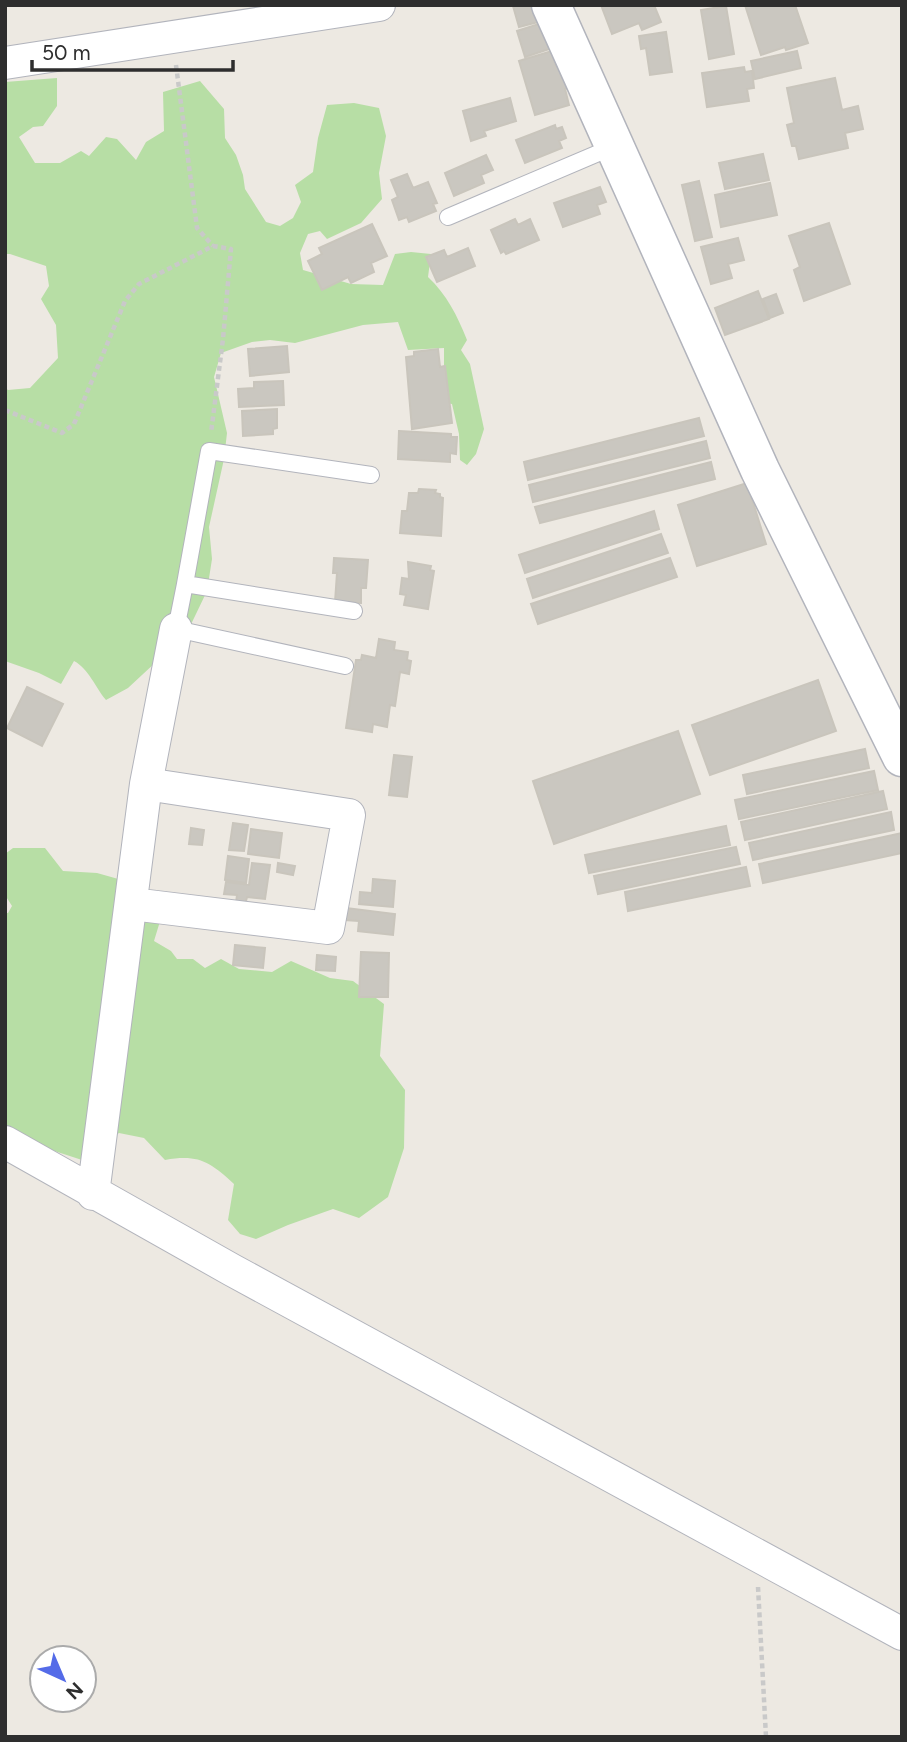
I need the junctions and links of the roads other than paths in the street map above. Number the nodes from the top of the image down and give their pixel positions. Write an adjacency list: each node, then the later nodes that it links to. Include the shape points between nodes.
1 (379, 5): 3 (street)
2 (551, 5): 4 (street)
3 (5, 63)
4 (615, 146): 5 (lane); 11 (street, via 760,470)
5 (448, 218)
6 (371, 475): 7 (lane, via 209,451)
7 (185, 584): 8 (lane); 9 (lane)
8 (354, 611)
9 (176, 629): 10 (lane); 12 (street)
10 (345, 666)
11 (902, 757)
12 (146, 784): 13 (street); 13 (street, via 349,815 328,928)
13 (132, 904): 15 (street)
14 (5, 1142): 15 (street)
15 (93, 1194): 16 (street)
16 (902, 1634)

